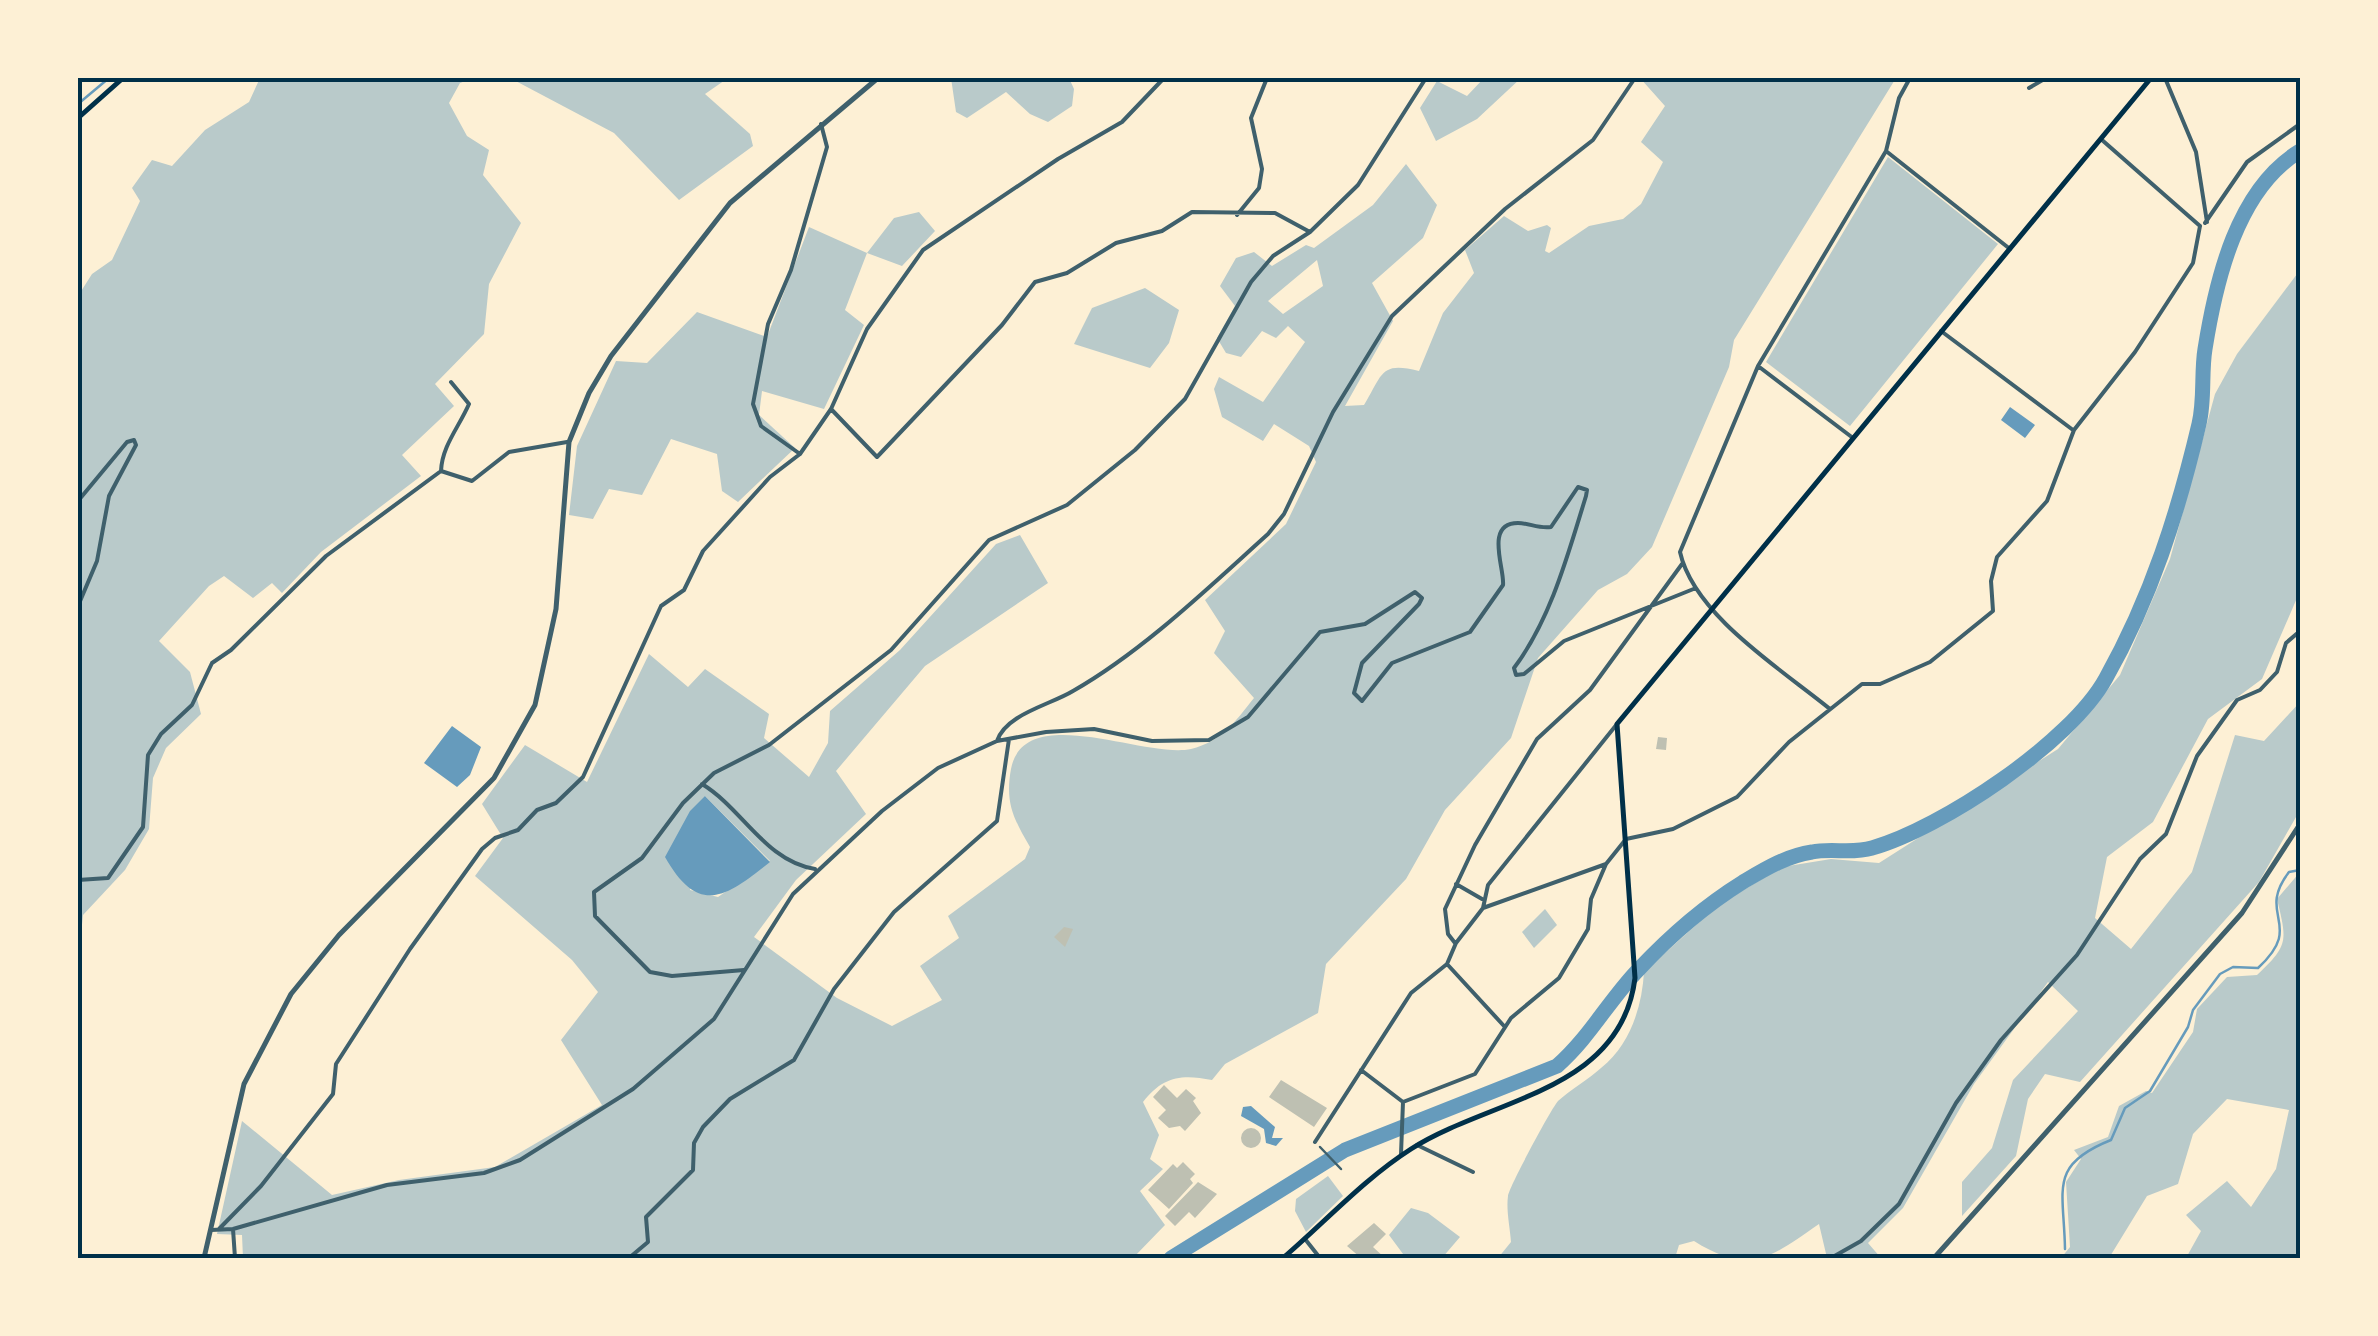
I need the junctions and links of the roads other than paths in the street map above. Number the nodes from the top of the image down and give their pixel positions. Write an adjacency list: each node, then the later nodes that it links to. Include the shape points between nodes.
1 (120, 78): 12 (main road)
2 (878, 78): 13 (street)
3 (1164, 78): 25 (street, via 1122,122 923,250 868,329)
4 (1267, 78): 17 (street, via 1251,118 1262,170 1259,188)
5 (1426, 78): 20 (street, via 1374,164)
6 (1635, 78): 41 (street, via 1593,140 1505,209 1392,316 1268,534 1108,666 1008,724)
7 (1910, 78): 16 (street)
8 (2046, 78): 11 (street)
9 (2151, 78): 15 (main road)
10 (2165, 78): 18 (street, via 2196,152)
11 (2029, 88)
12 (78, 118)
13 (822, 124): 28 (street, via 704,232 611,356); 29 (street, via 827,147 768,324 753,404 761,426)
14 (2300, 124): 18 (street, via 2247,162)
15 (2100, 138): 19 (street); 21 (main road)
16 (1886, 150): 21 (street); 23 (street)
17 (1237, 214): 20 (street, via 1275,213); 25 (street, via 1192,212 1067,273 1034,282 877,458)
18 (2206, 222): 19 (street)
19 (2200, 226): 26 (street, via 2193,263)
20 (1310, 232): 42 (street, via 1273,256 1251,282 1184,399 1135,450 1068,505 989,540 891,650 769,744)
21 (2010, 250): 22 (main road)
22 (1941, 332): 26 (street); 27 (main road)
23 (1758, 366): 27 (street); 32 (street, via 1680,552)
24 (451, 382): 30 (street, via 469,404 442,452)
25 (831, 409): 29 (street)
26 (2074, 430): 38 (street, via 2046,501 1992,568 1993,611 1930,662 1880,684 1862,684)
27 (1853, 438): 36 (main road)
28 (569, 442): 30 (street, via 509,452 472,481); 62 (street, via 556,608 534,705 494,778 339,935 291,994 244,1084)
29 (800, 454): 62 (street, via 702,551 684,590 661,606 583,777 556,803 482,849 336,1064 333,1094 261,1186)
30 (441, 470): 47 (street, via 326,556 212,663 192,705 148,755 143,827 133,846 108,878)
31 (78, 501): 34 (street, via 134,440)
32 (1682, 564): 33 (street); 35 (street)
33 (1696, 588): 35 (street); 36 (street)
34 (78, 606)
35 (1652, 608): 40 (street, via 1564,641 1524,674 1514,672 1562,573 1586,496 1578,487 1550,528 1517,523 1502,532 1497,542 1503,585 1470,632 1392,662 1362,701 1354,692 1356,674 1419,604 1415,592 1365,624 1320,632 1248,717 1209,740 1152,741 1094,729); 48 (street, via 1590,690 1537,738)
36 (1712, 610): 38 (street); 39 (main road)
37 (2300, 631): 70 (street, via 2286,644 2277,672 2238,700 2197,756 2166,834 2140,859 2077,955 2001,1040 1898,1204 1872,1233)
38 (1830, 709): 44 (street, via 1737,797 1673,829)
39 (1617, 724): 44 (main road); 49 (street)
40 (1009, 739): 41 (street); 67 (street, via 997,821 894,912 834,989 794,1060 730,1099 703,1128 694,1143 693,1170 652,1208 648,1242)
41 (996, 741): 46 (street, via 924,778)
42 (702, 784): 46 (street, via 794,866); 53 (street, via 642,858 594,892 592,908 650,972)
43 (2300, 824): 71 (street, via 2242,914)
44 (1626, 839): 45 (street); 58 (main road, via 1635,978 1627,1014 1606,1048 1586,1067)
45 (1606, 864): 50 (street); 54 (street, via 1574,954 1548,992)
46 (816, 870): 53 (street, via 774,917)
47 (78, 880)
48 (1456, 884): 49 (street); 51 (street, via 1444,917)
49 (1482, 899): 50 (street)
50 (1483, 908): 51 (street)
51 (1456, 943): 52 (street)
52 (1448, 964): 54 (street); 55 (street, via 1411,994)
53 (746, 970): 63 (street, via 714,1019 633,1089 520,1160 484,1174 388,1185)
54 (1504, 1026): 56 (street, via 1475,1074)
55 (1361, 1070): 56 (street); 57 (street)
56 (1403, 1102): 59 (street)
57 (1317, 1144): 60 (street)
58 (1417, 1146): 59 (main road); 61 (street)
59 (1401, 1156): 64 (main road)
60 (1341, 1169)
61 (1473, 1172)
62 (214, 1230): 63 (street); 65 (street)
63 (232, 1230): 66 (street)
64 (1305, 1240): 68 (main road); 69 (street)
65 (204, 1258)
66 (234, 1258)
67 (628, 1258)
68 (1284, 1258)
69 (1320, 1258)
70 (1832, 1258)
71 (1934, 1258)

